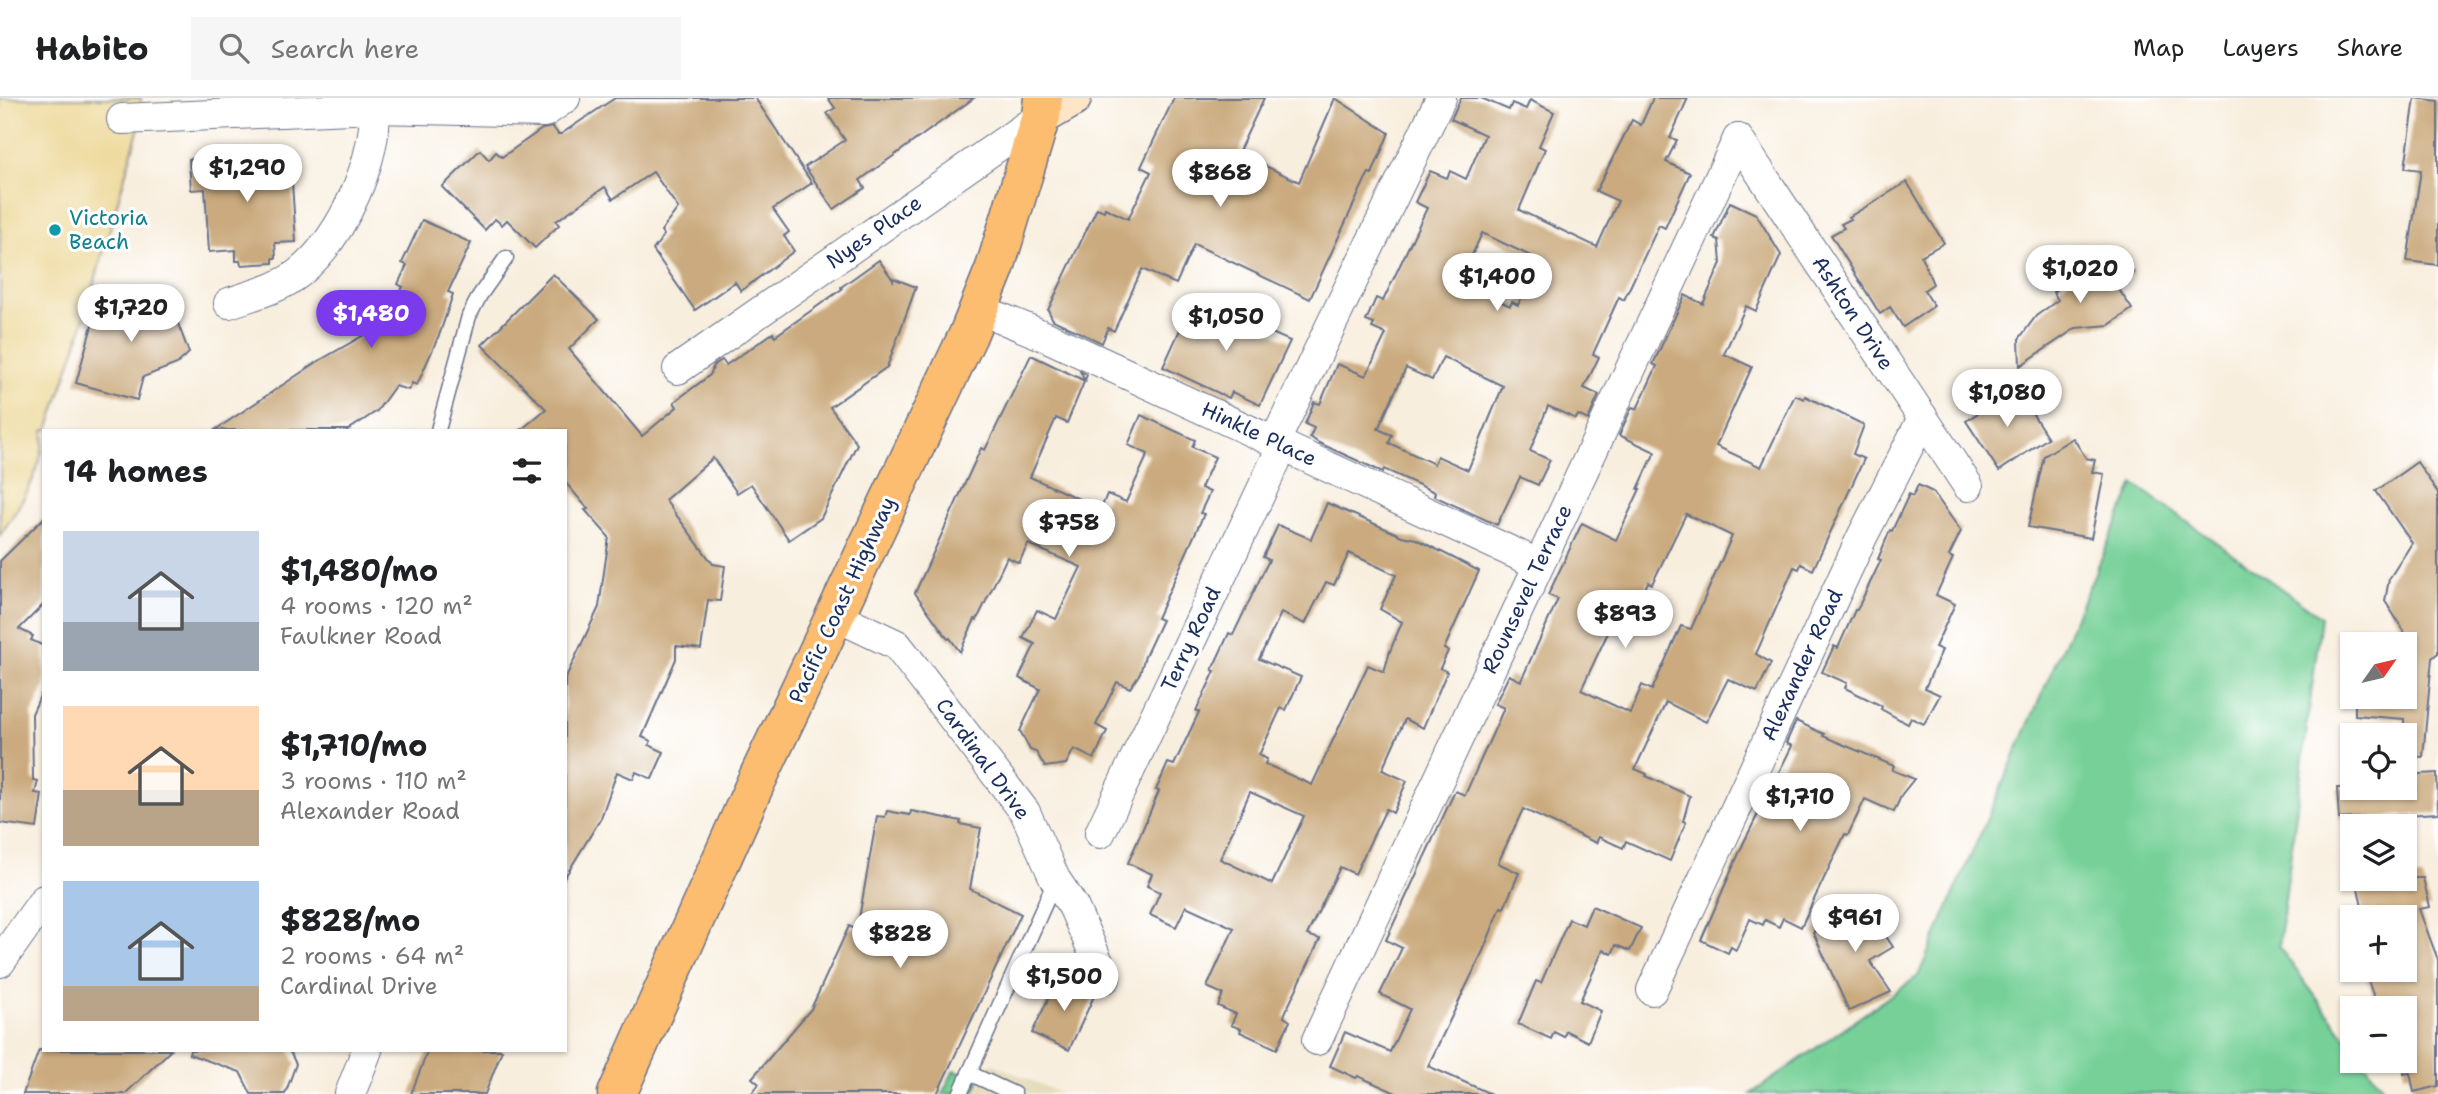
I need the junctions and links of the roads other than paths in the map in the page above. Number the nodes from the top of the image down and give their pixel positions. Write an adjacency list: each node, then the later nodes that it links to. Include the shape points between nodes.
1 (565, 98): 3 (street, via 545,112)
2 (1441, 98): 13 (street, Terry Road)
3 (375, 103): 5 (street); 8 (street, via 366,159 352,202 336,231 297,274)
4 (1052, 104): 9 (highway, Pacific Coast Highway); 10 (street, Nyes Place)
5 (122, 119)
6 (1738, 139): 11 (street, Ashton Drive); 15 (street, Rounsevel Terrace)
7 (506, 258): 12 (lane, via 469,316)
8 (229, 303)
9 (979, 309): 13 (street, Hinkle Place); 16 (highway, Pacific Coast Highway)
10 (678, 369)
11 (1923, 418): 14 (street, Ashton Drive); 22 (street, Alexander Road, via 1856,549)
12 (438, 429)
13 (1279, 443): 15 (street, Hinkle Place); 17 (street, Terry Road)
14 (1968, 486)
15 (1538, 564): 23 (street, Rounsevel Terrace)
16 (836, 616): 18 (street, Cardinal Drive, via 897,645 1025,811); 27 (highway, Pacific Coast Highway, via 755,782)
17 (1100, 833)
18 (1055, 879): 21 (street, Cardinal Drive, via 1073,906); 25 (lane)
19 (42, 903): 20 (street)
20 (0, 962)
21 (1105, 978)
22 (1652, 989)
23 (1317, 1040)
24 (366, 1052): 26 (street)
25 (969, 1073): 28 (lane); 29 (lane)
26 (350, 1094)
27 (617, 1094)
28 (960, 1094)
29 (1014, 1094)

